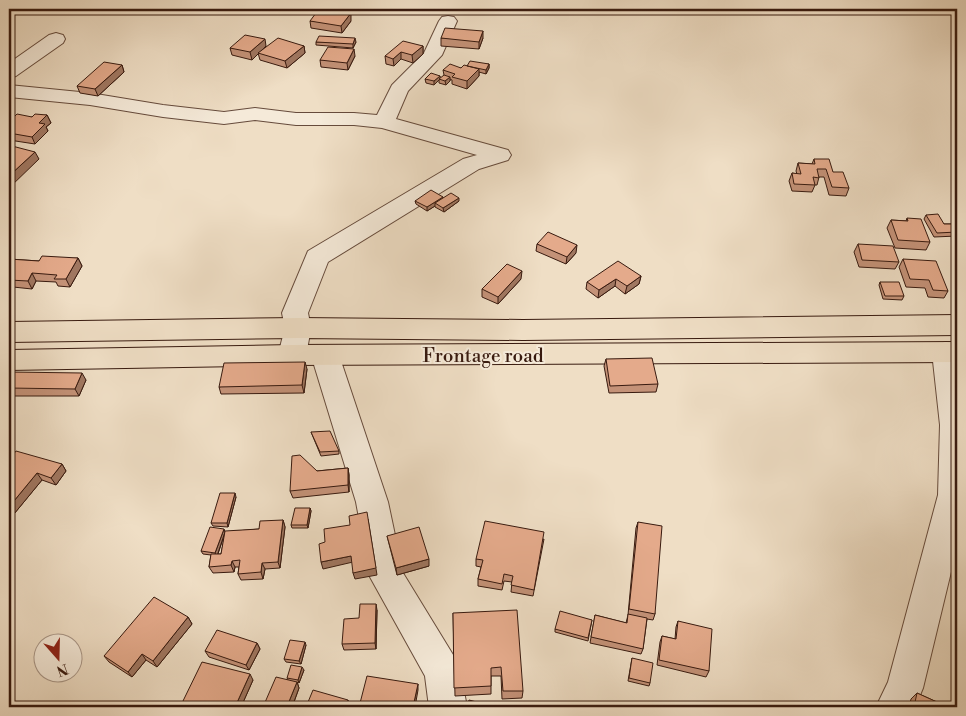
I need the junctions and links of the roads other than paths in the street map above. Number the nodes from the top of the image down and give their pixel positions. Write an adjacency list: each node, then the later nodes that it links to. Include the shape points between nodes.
1 (448, 21): 5 (street, via 432,55 399,89)
2 (56, 39): 3 (street)
3 (9, 72)
4 (9, 90): 5 (street, via 224,118 255,114)
5 (384, 122): 6 (street, via 500,155 471,164 317,256 296,313)
6 (298, 328): 7 (main road); 8 (main road, via 523,330); 9 (street)
7 (9, 332)
8 (953, 343): 10 (main road, Frontage road); 12 (street)
9 (292, 355): 10 (main road, Frontage road); 11 (main road, Frontage road)
10 (325, 355): 13 (street, via 372,502 387,577 442,671)
11 (9, 360)
12 (956, 496): 14 (street, via 905,688)
13 (448, 707)
14 (895, 707)

